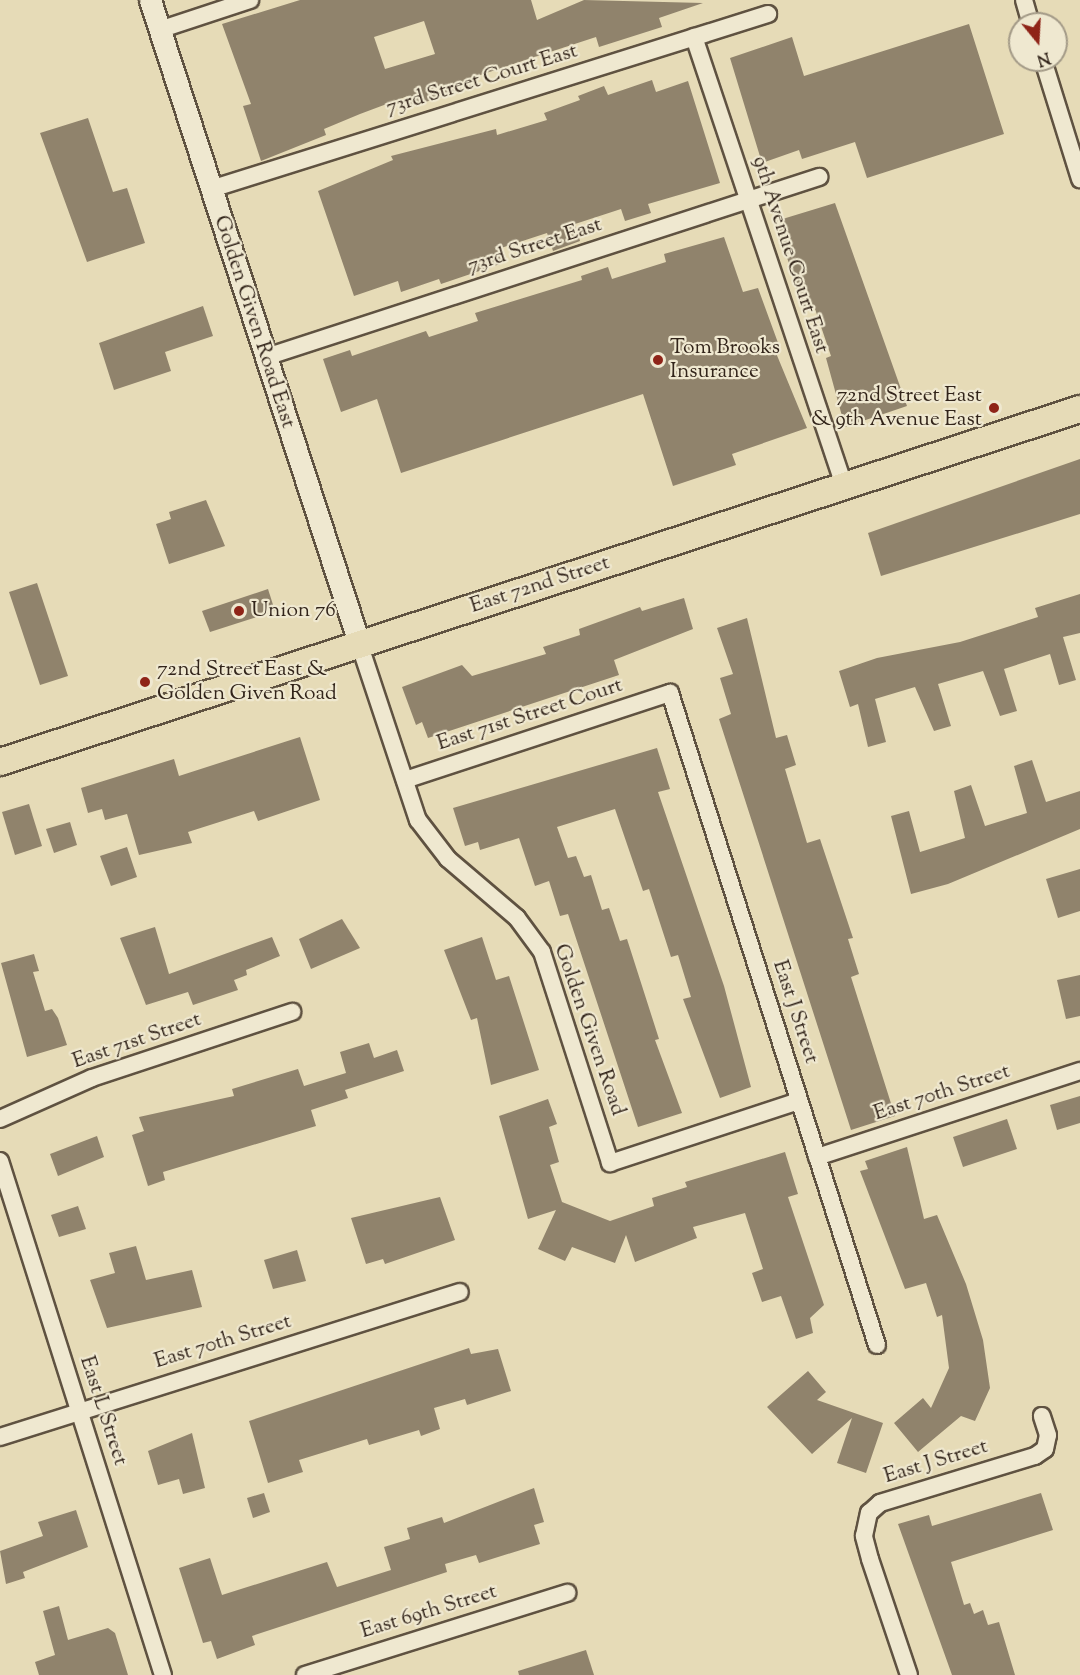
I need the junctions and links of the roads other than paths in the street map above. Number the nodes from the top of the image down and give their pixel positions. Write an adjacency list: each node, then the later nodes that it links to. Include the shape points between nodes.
1 (150, 0): 4 (street, Golden Given Road East)
2 (250, 0): 4 (street)
3 (768, 14): 5 (street, 73rd Street Court East)
4 (159, 30): 9 (street, Golden Given Road East)
5 (694, 37): 9 (street, 73rd Street Court East); 10 (street, 9th Avenue Court East)
6 (1047, 72): 8 (street)
7 (819, 177): 10 (street, 73rd Street East)
8 (1080, 179)
9 (211, 189): 11 (street, Golden Given Road East)
10 (748, 201): 11 (street, 73rd Street East); 13 (street, 9th Avenue Court East)
11 (266, 357): 14 (street, Golden Given Road East)
12 (1080, 409): 13 (main road, East 72nd Street)
13 (844, 486): 14 (main road, East 72nd Street)
14 (359, 643): 16 (main road, East 72nd Street); 17 (street, Golden Given Road)
15 (670, 693): 17 (street, East 71st Street Court); 20 (street, East J Street)
16 (0, 762)
17 (405, 780): 20 (street, Golden Given Road, via 432,841 518,918 542,952 610,1163)
18 (292, 1012): 21 (street, East 71st Street, via 92,1078)
19 (1080, 1071): 22 (street, East 70th Street)
20 (799, 1101): 22 (street, East J Street)
21 (0, 1119)
22 (817, 1157): 25 (street, East J Street)
23 (0, 1161): 26 (street, East L Street)
24 (460, 1292): 26 (street, East 70th Street)
25 (877, 1345)
26 (79, 1411): 28 (street, East 70th Street); 30 (street, East L Street)
27 (1042, 1416): 32 (street, East J Street, via 1048,1435 1045,1449 1035,1456 880,1503 869,1513 864,1536)
28 (0, 1437)
29 (567, 1593): 31 (street, East 69th Street)
30 (163, 1675)
31 (305, 1675)
32 (909, 1675)

